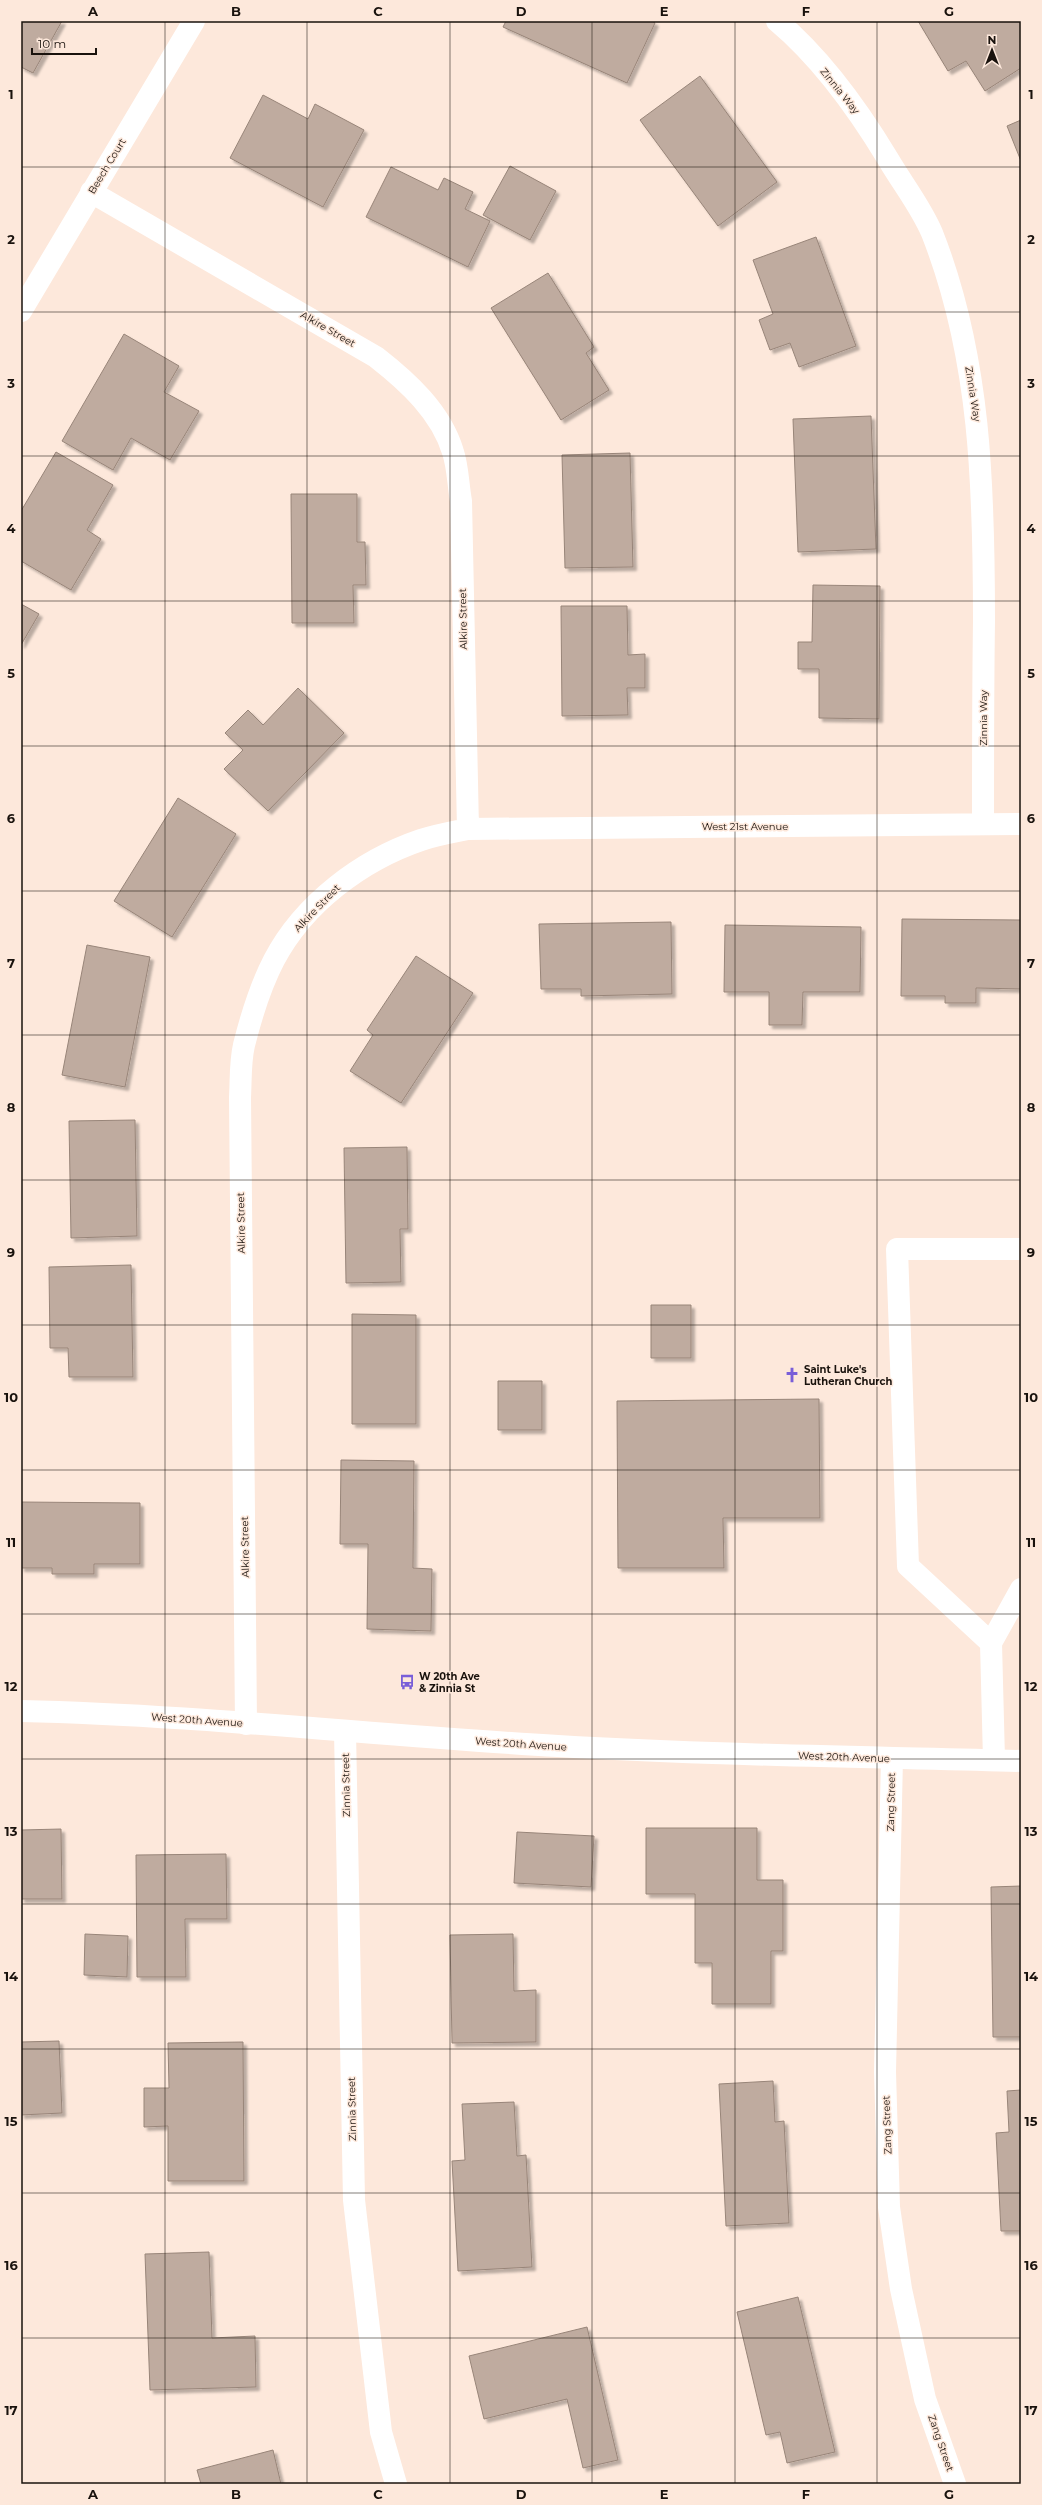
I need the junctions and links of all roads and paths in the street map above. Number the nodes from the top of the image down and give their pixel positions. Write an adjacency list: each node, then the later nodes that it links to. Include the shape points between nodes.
1 (194, 21): 3 (street, Beech Court)
2 (777, 21): 5 (street, Zinnia Way, via 798,39 868,126 931,231 956,305 979,432 984,519)
3 (91, 192): 4 (street, Beech Court); 7 (street, Alkire Street, via 376,357 407,381 434,414 453,451 461,501)
4 (21, 311)
5 (983, 824): 6 (street, West 21st Avenue); 7 (street, West 21st Avenue)
6 (1021, 824)
7 (468, 829): 12 (street, Alkire Street, via 421,840 379,858 335,886 298,924 274,960 244,1047 240,1097)
8 (1021, 1249): 10 (street, via 897,1249 908,1566)
9 (1021, 1589): 10 (street)
10 (991, 1642): 15 (street)
11 (21, 1711): 12 (street, West 20th Avenue)
12 (246, 1724): 13 (street, West 20th Avenue)
13 (345, 1731): 14 (street, West 20th Avenue, via 566,1747); 17 (street, Zinnia Street, via 354,2200 381,2432)
14 (892, 1758): 15 (street, West 20th Avenue); 18 (street, Zang Street, via 885,2072 889,2207 901,2289 926,2399)
15 (994, 1760): 16 (street, West 20th Avenue)
16 (1021, 1761)
17 (396, 2484)
18 (956, 2484)

